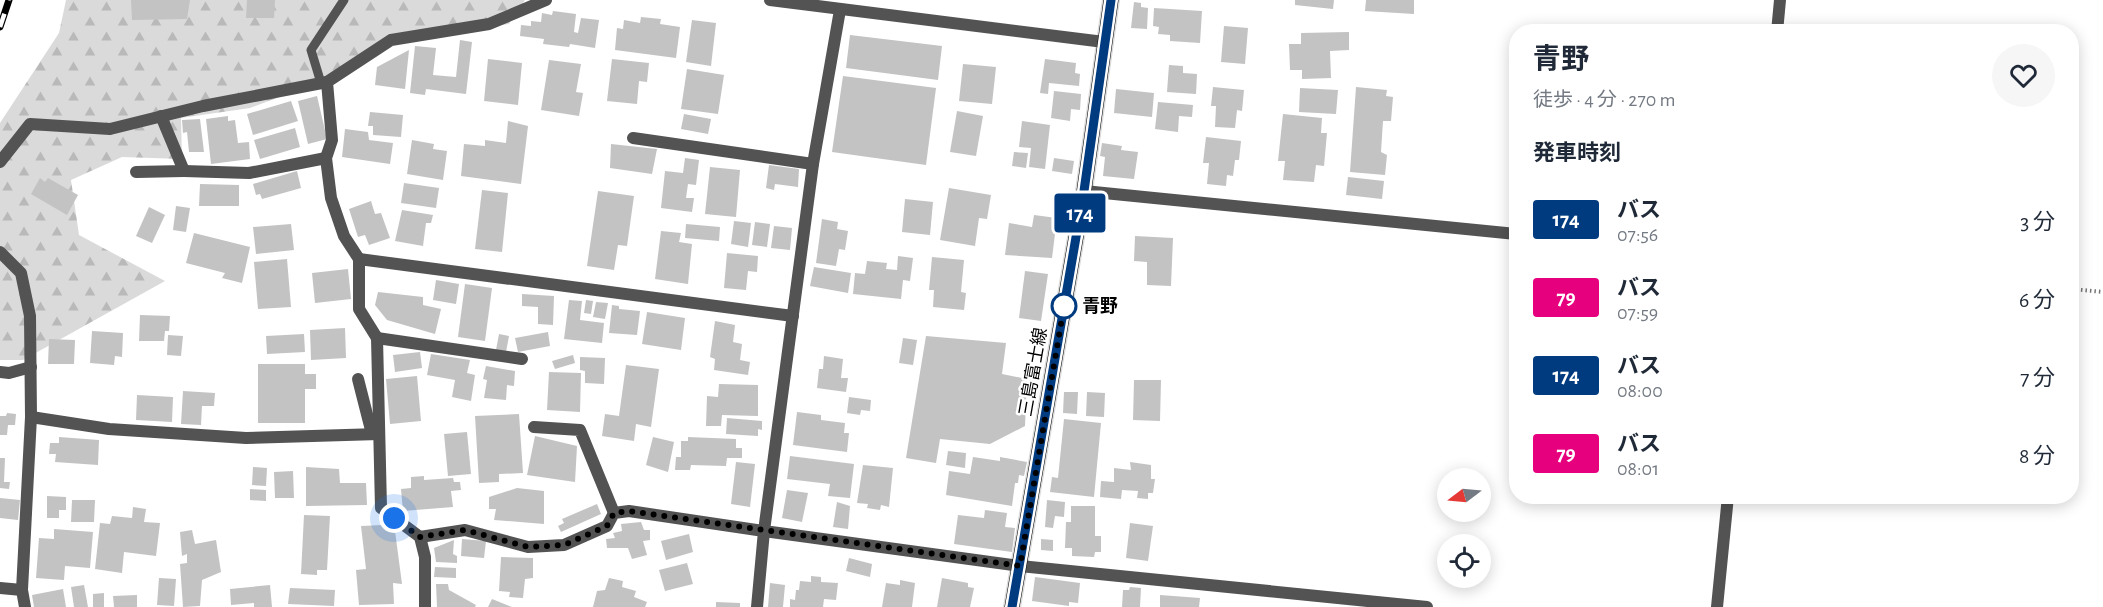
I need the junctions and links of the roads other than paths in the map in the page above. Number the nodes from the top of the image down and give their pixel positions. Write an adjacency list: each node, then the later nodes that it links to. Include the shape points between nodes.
1 (344, 0): 9 (lane, via 311,50)
2 (546, 0): 9 (street, via 489,24 391,40)
3 (770, 0): 6 (street)
4 (1111, 0): 8 (main road, 三島富士線)
5 (1780, 0): 7 (street)
6 (840, 10): 8 (street); 14 (street)
7 (1778, 24)
8 (1104, 42): 17 (main road, 三島富士線)
9 (324, 82): 10 (street); 12 (street, via 332,140)
10 (161, 116): 13 (street, via 110,129 30,124); 15 (street)
11 (633, 138): 14 (street)
12 (326, 158): 15 (street, via 249,173); 20 (street, via 331,198 344,236)
13 (0, 162)
14 (813, 164): 21 (street)
15 (184, 171): 16 (street)
16 (136, 172)
17 (1084, 191): 18 (street); 34 (main road, 三島富士線)
18 (1509, 233)
19 (0, 252): 24 (street, via 21,273 30,316)
20 (359, 259): 21 (street); 22 (street, via 359,309)
21 (793, 316): 32 (street)
22 (377, 338): 23 (street); 29 (street)
23 (522, 359)
24 (31, 367): 25 (street); 27 (street)
25 (0, 372)
26 (358, 379): 29 (street)
27 (30, 417): 29 (street, via 109,429 246,438); 36 (street)
28 (534, 427): 31 (street, via 580,430)
29 (375, 434): 33 (street, via 381,508)
30 (1727, 504): 42 (street)
31 (614, 513): 32 (street, via 629,511); 33 (street, via 607,526 564,545 528,547 465,530)
32 (764, 531): 34 (street); 39 (street)
33 (420, 537): 38 (street, via 425,557)
34 (1020, 566): 40 (main road, 三島富士線); 41 (street)
35 (0, 588): 36 (street)
36 (22, 590): 37 (street)
37 (25, 607)
38 (425, 607)
39 (758, 607)
40 (1012, 607)
41 (1427, 607)
42 (1717, 607)

